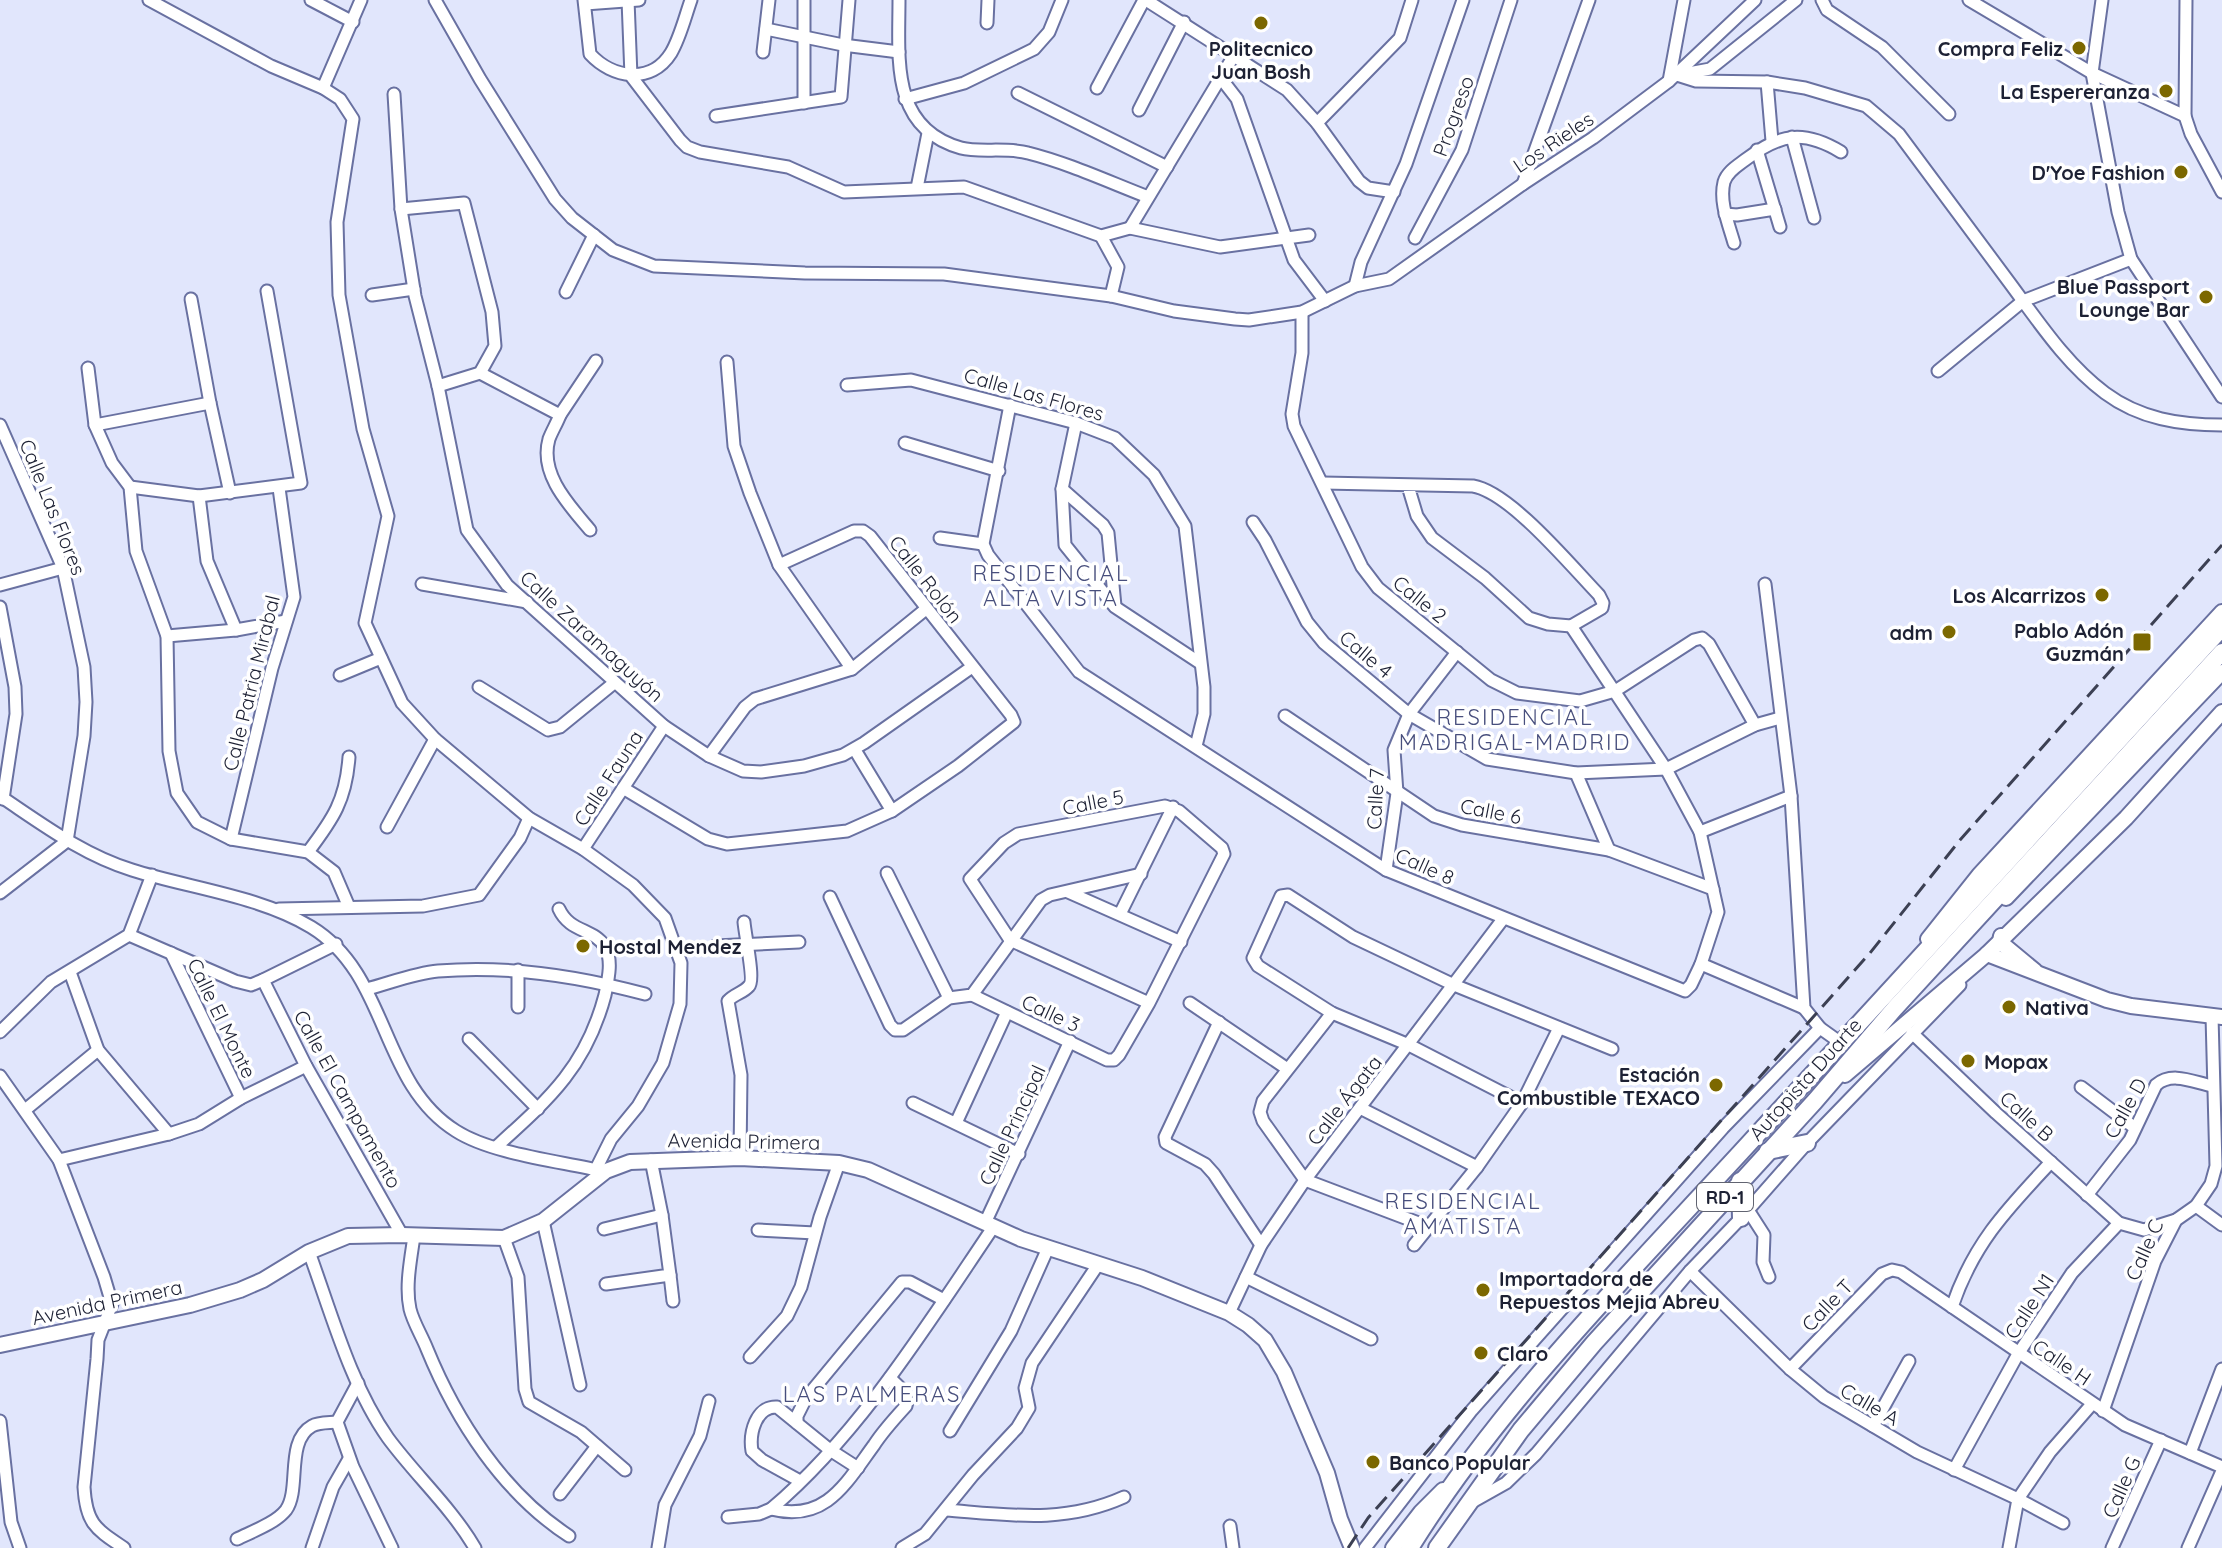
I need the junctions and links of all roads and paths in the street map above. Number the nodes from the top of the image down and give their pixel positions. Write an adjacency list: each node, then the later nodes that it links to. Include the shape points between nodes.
1 (149, 0): 40 (street)
2 (311, 0): 26 (street)
3 (361, 0): 26 (street)
4 (435, 0): 68 (street, Los Rieles, via 555,199)
5 (691, 0): 36 (street, via 663,63)
6 (769, 0): 29 (street)
7 (804, 0): 30 (street)
8 (849, 0): 31 (street)
9 (899, 0): 33 (street)
10 (988, 0): 28 (street)
11 (1062, 0): 44 (street, via 1049,32 1034,49 964,83)
12 (1145, 0): 27 (street); 41 (street)
13 (1412, 0): 50 (street, via 1400,38)
14 (1463, 0): 59 (street)
15 (1511, 0): 72 (street, Progreso, via 1462,150)
16 (1589, 0): 57 (street)
17 (1684, 0): 38 (street)
18 (1755, 0): 38 (street, Los Rieles)
19 (1796, 0): 38 (street, via 1710,69)
20 (1822, 0): 47 (street, via 1827,10 1882,47)
21 (1969, 0): 35 (street)
22 (2102, 0): 35 (street)
23 (2186, 0): 49 (street)
24 (632, 1): 25 (street); 36 (street)
25 (584, 2): 36 (street, via 590,54 606,69)
26 (353, 22): 40 (street)
27 (1184, 22): 34 (street); 46 (street)
28 (987, 23)
29 (766, 29): 30 (street); 32 (street)
30 (803, 37): 31 (street); 45 (street)
31 (843, 45): 33 (street); 45 (street, via 841,97)
32 (763, 52)
33 (899, 52): 44 (street)
34 (1233, 57): 37 (street); 50 (street, via 1287,90)
35 (2092, 73): 49 (street); 74 (street)
36 (631, 76): 58 (street, via 687,147 788,167 844,192)
37 (1220, 77): 56 (street); 71 (street, via 1237,99)
38 (1673, 78): 39 (street); 57 (street, Los Rieles)
39 (1767, 82): 53 (street); 83 (street, via 1866,106 1899,134)
40 (323, 88): 131 (street, via 340,99 353,119 337,222 339,295 363,429 388,516 365,623)
41 (1097, 88)
42 (1018, 93): 56 (street)
43 (394, 94): 62 (street, Calle Zaramaguyón)
44 (905, 99): 51 (street)
45 (804, 103): 48 (street)
46 (1139, 110)
47 (1949, 114)
48 (716, 116)
49 (2185, 116): 60 (street)
50 (1317, 123): 59 (street, via 1359,181)
51 (928, 133): 58 (street); 61 (street, via 963,149 1027,152)
52 (1792, 137): 53 (street); 55 (street, via 1821,140); 65 (street)
53 (1772, 141): 54 (street)
54 (1757, 150): 63 (street); 64 (street, via 1728,174 1723,184)
55 (1841, 152)
56 (1167, 167): 61 (street)
57 (1523, 184): 75 (street, Los Rieles, via 1389,279)
58 (917, 188): 70 (street, via 964,187)
59 (1394, 192): 75 (street)
60 (2222, 192)
61 (1148, 197): 67 (street)
62 (401, 209): 76 (street, Calle Zaramaguyón); 89 (street, via 460,201 466,206 495,346)
63 (1775, 209): 64 (street); 66 (street)
64 (1725, 214): 73 (street)
65 (1814, 218)
66 (1780, 227)
67 (1130, 228): 70 (street); 71 (street, via 1220,247)
68 (594, 235): 78 (street); 80 (street, Los Rieles, via 613,250 654,266 944,274)
69 (1309, 235): 71 (street)
70 (1101, 236): 80 (street, via 1118,267)
71 (1288, 238): 82 (street, via 1294,260)
72 (1415, 238)
73 (1734, 243)
74 (2131, 259): 83 (street); 92 (street)
75 (1355, 286): 82 (street, Los Rieles)
76 (414, 289): 79 (street); 91 (street, Calle Zaramaguyón)
77 (267, 291): 106 (street, via 301,483)
78 (566, 292)
79 (372, 295)
80 (1111, 296): 84 (street, Los Rieles, via 1235,319)
81 (191, 299): 93 (street)
82 (1325, 301): 84 (street, Los Rieles)
83 (2023, 301): 88 (street); 99 (street, via 2062,353 2106,394 2165,421)
84 (1302, 312): 103 (street, Calle 2, via 1302,353 1292,414)
85 (596, 361): 95 (street)
86 (727, 362): 114 (street, via 737,461)
87 (88, 368): 98 (street)
88 (1938, 371)
89 (480, 373): 91 (street); 95 (street)
90 (847, 385): 94 (street, Calle Las Flores, via 911,380)
91 (438, 386): 119 (street, Calle Zaramaguyón, via 467,530 507,585)
92 (2222, 397)
93 (210, 403): 98 (street); 108 (street)
94 (1010, 405): 96 (street, Calle Las Flores); 102 (street)
95 (560, 415): 111 (street, via 549,440 548,461 562,496)
96 (1076, 423): 107 (street); 132 (street, Calle Las Flores, via 1115,438 1154,475 1185,526)
97 (0, 425): 101 (street, Calle Las Flores)
98 (95, 425): 105 (street)
99 (2222, 425)
100 (905, 443): 102 (street)
101 (6, 455): 115 (street, Calle Las Flores)
102 (999, 471): 113 (street)
103 (1323, 483): 104 (street); 129 (street, Calle 2, via 1369,578)
104 (1408, 486): 125 (street, via 1417,516 1432,538 1529,618); 125 (street, via 1473,486 1497,495 1603,603)
105 (130, 487): 109 (street); 128 (street, via 136,551)
106 (279, 488): 108 (street); 124 (street, Calle Patria Mirabal, via 294,597)
107 (1062, 489): 121 (street, via 1065,545); 121 (street, via 1108,533)
108 (230, 493): 109 (street)
109 (199, 496): 127 (street, via 207,561)
110 (1253, 522): 142 (street, Calle 4, via 1307,622 1324,643)
111 (590, 530)
112 (940, 538): 113 (street)
113 (983, 544): 148 (street, Calle 8, via 1079,672)
114 (779, 565): 122 (street, Calle Rolón, via 863,531); 134 (street)
115 (63, 568): 118 (street); 164 (street, Calle Las Flores, via 86,702)
116 (422, 584): 119 (street)
117 (1765, 584): 144 (street)
118 (0, 585)
119 (527, 602): 137 (street, Calle Zaramaguyón)
120 (0, 607): 157 (street, via 15,701)
121 (1115, 607): 132 (street)
122 (926, 609): 133 (street, Calle Rolón); 134 (street)
123 (2222, 612): 213 (main road, via 1979,875)
124 (286, 621): 127 (street); 163 (street, Calle Patria Mirabal)
125 (1571, 626): 139 (street, Calle 8)
126 (2222, 628): 168 (highway, Autopista Duarte / RD-1)
127 (236, 630): 128 (street)
128 (167, 636): 163 (street, via 169,751 177,793 197,822)
129 (1457, 652): 139 (street, Calle 2, via 1517,693 1580,701); 142 (street, Calle 7)
130 (2222, 652): 168 (highway, Autopista Duarte / RD-1)
131 (381, 658): 136 (street); 147 (street, via 402,703)
132 (1200, 663): 148 (street, Calle Las Flores, via 1204,714)
133 (972, 667): 149 (street, Calle Zaramaguyón); 159 (street, Calle Rolón, via 1014,722)
134 (852, 669): 150 (street, via 755,699)
135 (2222, 672): 209 (main road)
136 (340, 675)
137 (614, 683): 138 (street, via 560,727 548,730); 146 (street, Calle Zaramaguyón)
138 (479, 687)
139 (1615, 691): 145 (street, Calle 2, via 1702,638); 152 (street, Calle 8)
140 (2222, 702): 188 (main road)
141 (2222, 712): 183 (main road, via 2126,818)
142 (1409, 714): 153 (street, Calle 4, via 1487,759); 155 (street, Calle 7, via 1394,750)
143 (1285, 716): 155 (street, Calle 6)
144 (1780, 718): 145 (street, Calle 4); 156 (street)
145 (1755, 725): 152 (street, Calle 4)
146 (664, 726): 150 (street, Calle Zaramaguyón); 154 (street, Calle Fauna)
147 (435, 739): 160 (street); 161 (street)
148 (1196, 746): 169 (street, Calle 8)
149 (855, 750): 150 (street, Calle Zaramaguyón, via 761,772 743,771); 159 (street)
150 (709, 756)
151 (349, 757): 167 (street, via 337,812)
152 (1666, 769): 153 (street, Calle 4); 162 (street, Calle 8)
153 (1576, 773): 166 (street)
154 (623, 788): 159 (street, via 708,839 727,844 847,831); 165 (street, Calle Fauna)
155 (1397, 793): 166 (street, Calle 6, via 1434,816 1462,825); 169 (street, Calle 7)
156 (1791, 796): 162 (street); 208 (street)
157 (2, 797): 164 (street)
158 (1173, 807): 171 (street); 185 (street, Calle 5, via 1018,834 1004,843 970,879); 187 (street, via 1225,851)
159 (892, 811)
160 (529, 818): 165 (street); 177 (street, via 479,895 423,906)
161 (387, 827)
162 (1700, 832): 173 (street, Calle 8)
163 (231, 839): 167 (street)
164 (67, 841): 172 (street); 174 (street)
165 (583, 849): 250 (street, via 633,885 665,918 681,963 680,1004 663,1063 611,1139)
166 (1609, 850): 173 (street, Calle 6)
167 (308, 852): 177 (street, via 334,872)
168 (2024, 856): 209 (highway, Autopista Duarte / RD-1); 213 (highway, RD-1)
169 (1386, 870): 181 (street, Calle 8)
170 (887, 873): 204 (street)
171 (1141, 874): 175 (street); 180 (street)
172 (152, 875): 178 (street); 184 (street)
173 (1713, 889): 194 (street, Calle 8, via 1718,912)
174 (1, 891)
175 (1068, 892): 180 (street); 185 (street, via 1041,900)
176 (830, 897): 204 (street, via 895,1030 903,1030)
177 (349, 907): 178 (street)
178 (274, 909): 189 (street)
179 (559, 909): 199 (street, via 568,923 604,945 610,962)
180 (1120, 914): 187 (street)
181 (1503, 919): 194 (street, Calle 8, via 1679,990 1691,985); 200 (street, Calle Ágata)
182 (744, 922): 191 (street)
183 (2016, 926): 188 (main road); 196 (main road, via 2016,947)
184 (129, 935): 192 (street); 197 (street)
185 (1010, 940): 203 (street); 205 (street)
186 (799, 942): 191 (street)
187 (1181, 942): 205 (street)
188 (2000, 942): 193 (main road); 196 (main road)
189 (336, 944): 198 (street); 201 (street)
190 (715, 946): 191 (street)
191 (745, 946): 244 (street, via 753,980 728,1001 741,1075)
192 (170, 953): 198 (street, via 235,981 251,985); 230 (street, Calle El Monte)
193 (1987, 954): 196 (main road); 218 (street); 231 (main road)
194 (1701, 964): 208 (street)
195 (518, 970): 199 (street); 201 (street, via 436,971); 207 (street)
196 (2035, 971): 212 (main road, via 2107,1000)
197 (70, 972): 217 (street, via 51,982); 224 (street)
198 (263, 980): 225 (street, Calle El Campamento)
199 (607, 984): 202 (street); 235 (street, via 598,1022 577,1064)
200 (1454, 985): 211 (street, via 1281,896 1254,962); 215 (street); 222 (street, Calle Ágata)
201 (367, 989): 241 (street, via 419,1097 456,1131)
202 (645, 994)
203 (972, 995): 204 (street); 210 (street, Calle 3)
204 (949, 998)
205 (1149, 1003): 220 (street, Calle 3, via 1114,1060)
206 (1190, 1003): 214 (street)
207 (518, 1007)
208 (1804, 1008): 216 (street)
209 (1895, 1008): 231 (highway, Autopista Duarte / RD-1)
210 (1007, 1012): 220 (street, Calle 3); 237 (street)
211 (1332, 1013): 222 (street); 226 (street)
212 (2217, 1017): 228 (street, Calle C)
213 (1864, 1019): 221 (highway, Autopista Duarte / RD-1)
214 (1219, 1022): 226 (street); 268 (street, via 1166,1143 1205,1164)
215 (1559, 1028): 223 (street); 233 (street)
216 (1820, 1028): 221 (street); 333 (street, via 1723,1128 1481,1399)
217 (0, 1032)
218 (1912, 1033): 240 (street); 247 (street, Calle B)
219 (469, 1039): 235 (street)
220 (1070, 1041): 243 (street, Calle Principal)
221 (1841, 1043): 311 (highway, Autopista Duarte / RD-1, via 1627,1276)
222 (1409, 1045): 233 (street); 234 (street, Calle Ágata)
223 (1612, 1049)
224 (98, 1050): 236 (street); 239 (street)
225 (306, 1066): 230 (street); 266 (street, Calle El Campamento)
226 (1286, 1068): 251 (street, via 1260,1112)
227 (0, 1076): 236 (street)
228 (2212, 1086): 238 (street, Calle D, via 2162,1079); 254 (street, Calle C, via 2216,1166)
229 (2081, 1087): 238 (street)
230 (241, 1098): 239 (street, via 199,1124)
231 (1815, 1101): 242 (highway, Autopista Duarte / RD-1)
232 (913, 1103): 237 (street)
233 (1522, 1103): 249 (street)
234 (1360, 1108): 249 (street); 251 (street, Calle Ágata)
235 (538, 1109): 241 (street)
236 (25, 1110): 245 (street)
237 (956, 1123): 243 (street)
238 (2135, 1128): 253 (street, Calle D)
239 (169, 1134): 245 (street)
240 (1807, 1143): 242 (highway); 255 (street)
241 (496, 1147): 250 (street)
242 (1768, 1151): 252 (highway, Autopista Duarte / RD-1)
243 (1019, 1154): 260 (street, Calle Principal)
244 (740, 1158): 246 (main road, Avenida Primera); 248 (main road, Avenida Primera)
245 (59, 1160): 283 (street, via 104,1277 112,1304)
246 (651, 1160): 250 (main road, Avenida Primera); 256 (street)
247 (2051, 1162): 253 (street, Calle B); 281 (street, via 1980,1243)
248 (839, 1163): 260 (main road, Avenida Primera, via 896,1181); 265 (street)
249 (1477, 1167): 262 (street)
250 (601, 1170): 258 (main road, Avenida Primera)
251 (1305, 1180): 262 (street); 268 (street, Calle Ágata)
252 (1740, 1181): 255 (highway); 316 (highway, Autopista Duarte / RD-1, via 1584,1354)
253 (2087, 1195): 259 (street, Calle B)
254 (2196, 1206): 257 (street, Calle C); 261 (street)
255 (1744, 1214): 274 (street); 277 (street, via 1764,1235 1763,1262)
256 (662, 1215): 263 (street); 275 (street)
257 (2176, 1220): 259 (street, via 2144,1230); 296 (street, Calle C, via 2155,1261)
258 (543, 1221): 267 (main road, Avenida Primera); 293 (street)
259 (2119, 1223): 286 (street, Calle N1, via 2072,1273)
260 (990, 1225): 270 (main road, Avenida Primera); 279 (street, Calle Principal)
261 (2222, 1225)
262 (1429, 1227): 269 (street)
263 (604, 1229)
264 (758, 1230): 265 (street)
265 (815, 1233): 287 (street, via 787,1316)
266 (408, 1235): 267 (main road, Avenida Primera); 271 (main road, Avenida Primera, via 348,1236); 322 (street, via 410,1309 457,1413 540,1517)
267 (504, 1238): 303 (street, via 518,1277 529,1402)
268 (1261, 1245): 276 (street, Calle Ágata)
269 (1414, 1245)
270 (1048, 1248): 272 (main road, Avenida Primera); 301 (street, via 1011,1331)
271 (309, 1252): 283 (main road, Avenida Primera, via 240,1290); 292 (street)
272 (1097, 1266): 282 (main road, Avenida Primera); 318 (street, via 1032,1363 1025,1388 1029,1408 1017,1428)
273 (1892, 1270): 281 (street, Calle H); 289 (street, Calle T, via 1882,1274)
274 (1690, 1271): 289 (street, Calle A); 316 (street, via 1536,1454 1506,1483)
275 (670, 1275): 278 (street); 280 (street)
276 (1246, 1277): 282 (street, Calle Ágata); 284 (street)
277 (1769, 1277)
278 (606, 1284)
279 (944, 1300): 291 (street, Calle Principal); 299 (street, via 902,1282 806,1398)
280 (673, 1301)
281 (1952, 1307): 286 (street, Calle H)
282 (1229, 1313): 332 (main road, Avenida Primera, via 1257,1332 1279,1364 1327,1473)
283 (107, 1321): 285 (main road, Avenida Primera); 325 (street, via 96,1350 85,1505 96,1529)
284 (1371, 1339)
285 (0, 1345)
286 (2018, 1354): 295 (street, Calle H); 310 (street, Calle N1)
287 (750, 1357)
288 (1909, 1361): 300 (street)
289 (1790, 1369): 300 (street, Calle A)
290 (2222, 1369): 305 (street)
291 (890, 1378): 304 (street, Calle Principal); 307 (street, via 906,1394 906,1406)
292 (358, 1383): 298 (street); 328 (street, via 388,1438 460,1522)
293 (580, 1385)
294 (709, 1401): 329 (street, via 700,1436 665,1505)
295 (2092, 1404): 296 (street, Calle H); 315 (street)
296 (2103, 1411): 302 (street, Calle H)
297 (0, 1421): 324 (street, via 9,1509)
298 (337, 1422): 306 (street); 323 (street, via 306,1431 295,1458 286,1511)
299 (797, 1423): 304 (street); 312 (street, via 771,1407 753,1428 751,1443 756,1456)
300 (1873, 1426): 310 (street, Calle A)
301 (950, 1431)
302 (2161, 1440): 305 (street, Calle H); 338 (street, Calle G)
303 (597, 1446): 309 (street); 313 (street)
304 (830, 1450): 307 (street); 312 (street, Calle Principal)
305 (2190, 1453): 308 (street, Calle H)
306 (349, 1459): 326 (street, via 333,1487); 327 (street)
307 (858, 1468): 317 (street, via 830,1500 809,1510 790,1514)
308 (2222, 1469): 339 (street)
309 (625, 1470)
310 (1954, 1470): 315 (street, Calle A)
311 (1455, 1479): 334 (main road); 335 (highway, Autopista Duarte / RD-1)
312 (800, 1481): 317 (street, Calle Principal)
313 (560, 1494)
314 (1124, 1497): 318 (street, via 1084,1512 1030,1517)
315 (2018, 1499): 320 (street, Calle A); 337 (street)
316 (1470, 1503): 336 (highway, Autopista Duarte / RD-1)
317 (771, 1509): 319 (street)
318 (946, 1510): 330 (street, via 925,1534)
319 (728, 1517)
320 (2063, 1523)
321 (1230, 1526): 331 (street)
322 (569, 1536)
323 (237, 1539)
324 (20, 1548)
325 (124, 1548)
326 (312, 1548)
327 (391, 1548)
328 (475, 1548)
329 (658, 1548)
330 (902, 1548)
331 (1233, 1548)
332 (1352, 1548)
333 (1365, 1548)
334 (1393, 1548)
335 (1410, 1548)
336 (1437, 1548)
337 (2009, 1548)
338 (2112, 1548)
339 (2188, 1548)

